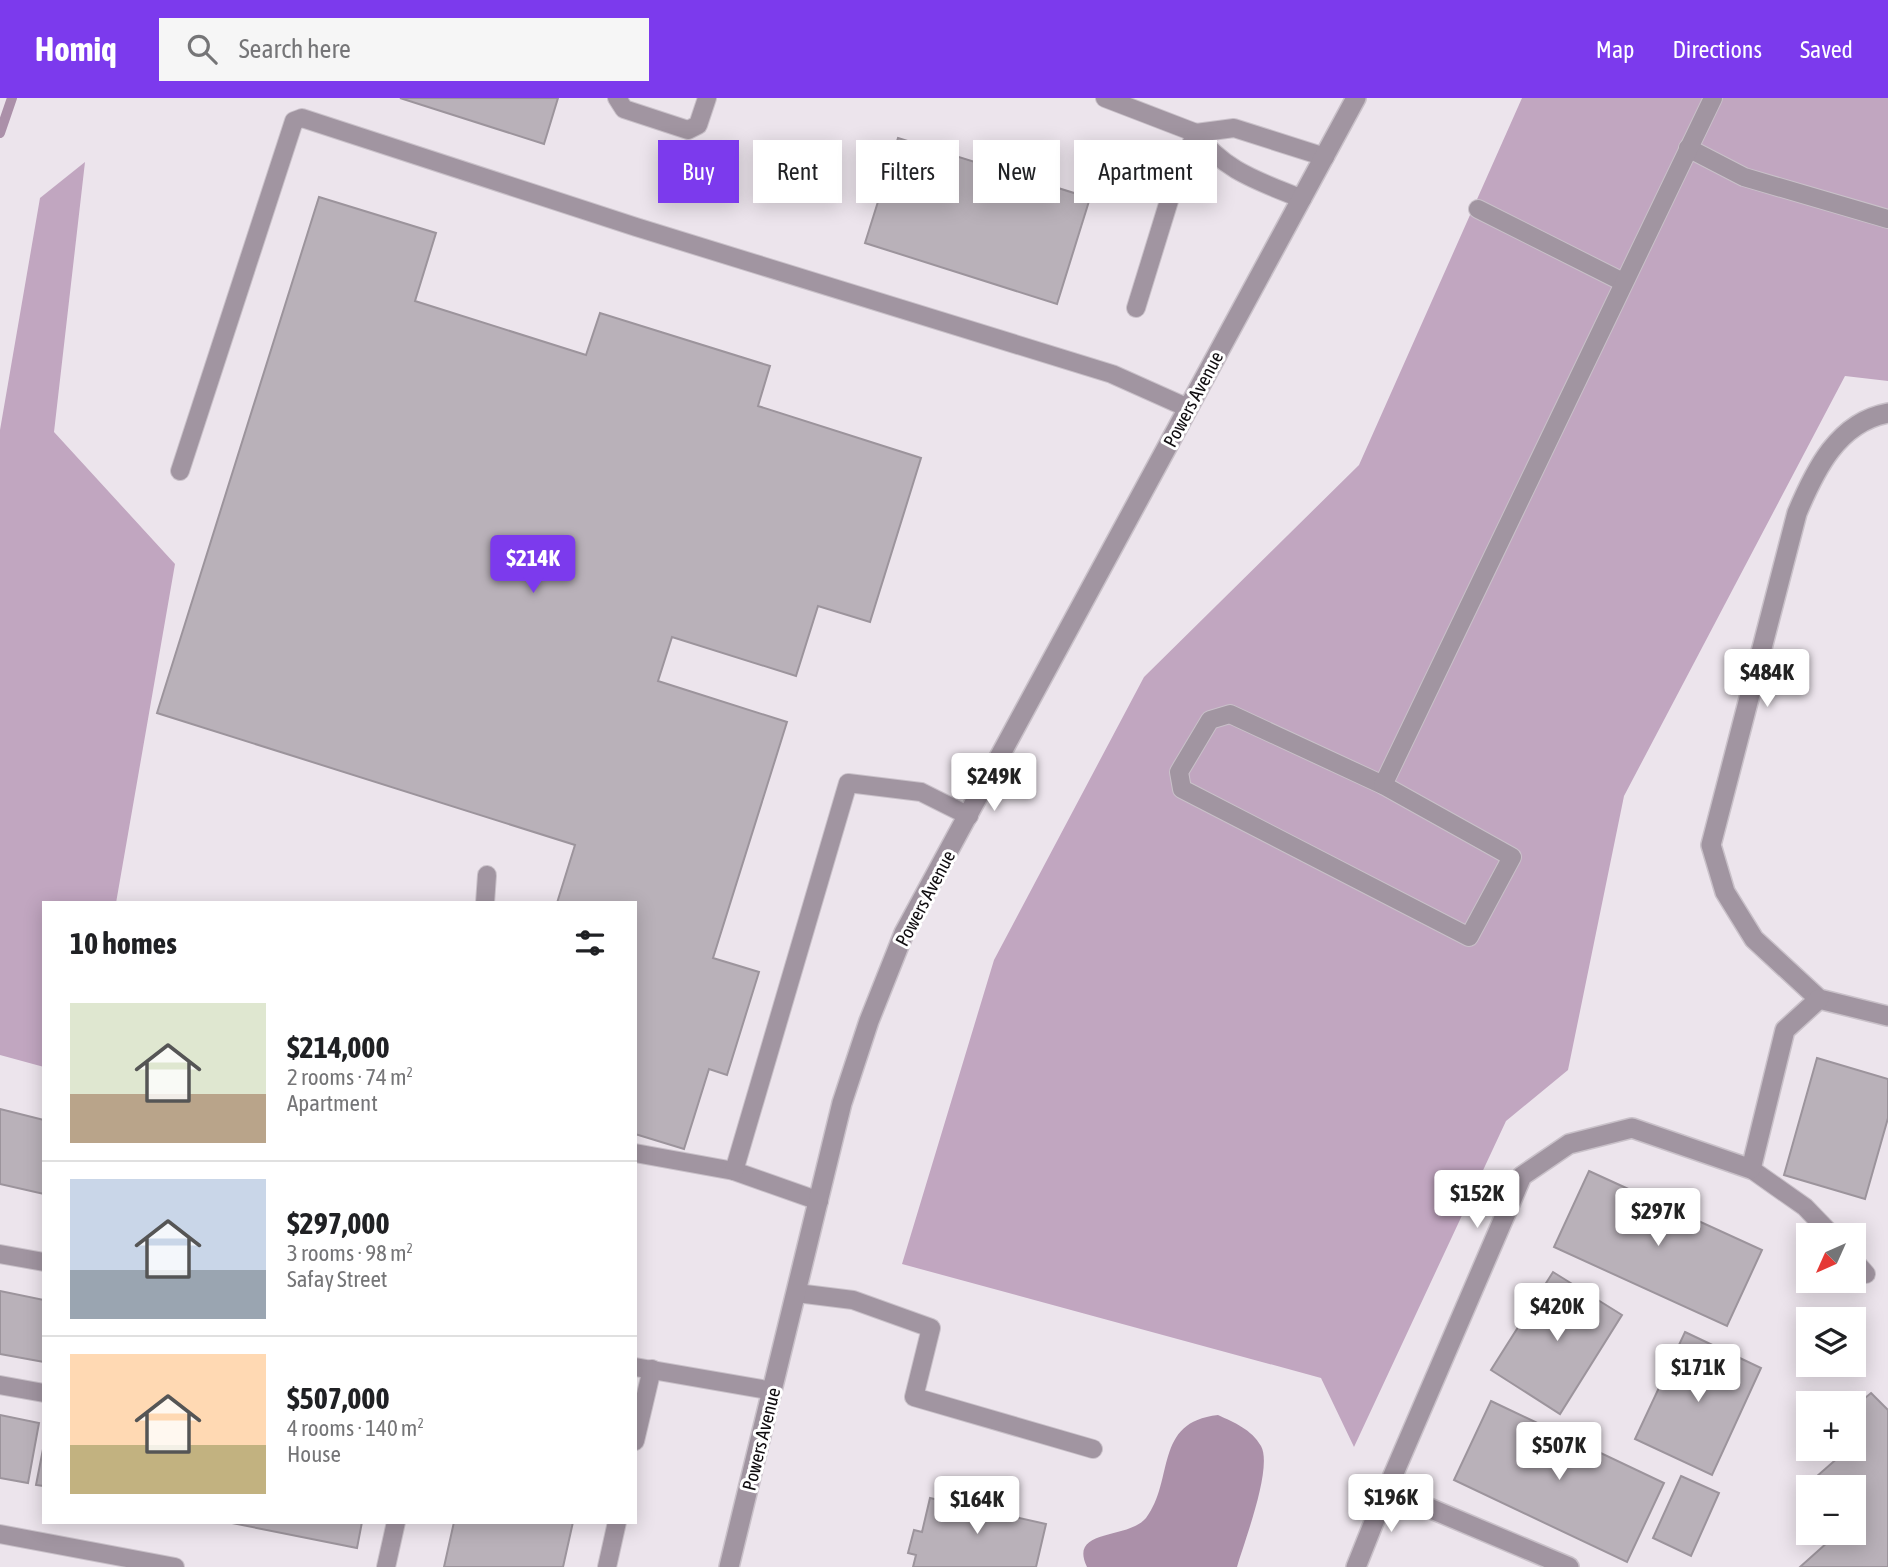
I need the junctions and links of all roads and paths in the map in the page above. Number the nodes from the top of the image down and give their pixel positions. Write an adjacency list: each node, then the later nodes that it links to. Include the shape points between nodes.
1 (617, 98): 2 (lane, via 624,109 688,130 698,125)
2 (707, 98)
3 (1105, 98): 6 (lane)
4 (1356, 98): 8 (street, Powers Avenue)
5 (1713, 98): 7 (lane)
6 (1196, 133): 8 (lane, via 1234,128); 9 (lane, via 1224,164); 13 (lane, via 1176,178)
7 (1688, 148): 11 (lane, via 1744,177); 12 (lane)
8 (1325, 157): 9 (street, Powers Avenue)
9 (1302, 199): 14 (street, Powers Avenue)
10 (1478, 209): 12 (lane)
11 (1888, 219)
12 (1623, 282): 17 (lane)
13 (1136, 308)
14 (1188, 408): 16 (lane, via 1112,374 302,118 294,121); 18 (street, Powers Avenue)
15 (1888, 413): 21 (street, via 1870,416 1837,442 1816,469 1797,513 1711,845 1725,892 1754,939)
16 (180, 471)
17 (1382, 785): 17 (lane, via 1512,857 1469,937 1182,789 1179,772 1210,720 1230,714)
18 (969, 816): 25 (lane, via 921,792 848,783); 26 (street, Powers Avenue, via 904,933 874,1009 842,1103)
19 (486, 875): 20 (lane)
20 (485, 901)
21 (1819, 999): 22 (street); 24 (street, via 1785,1030)
22 (1888, 1016)
23 (637, 1153): 25 (lane)
24 (1751, 1169): 27 (lane); 37 (street, via 1632,1128 1569,1143 1522,1176)
25 (734, 1171): 26 (lane)
26 (819, 1200): 30 (street, Powers Avenue)
27 (1820, 1223)
28 (0, 1254): 29 (lane)
29 (42, 1262)
30 (797, 1293): 33 (street, Powers Avenue); 36 (lane, via 853,1300 931,1328 914,1397)
31 (643, 1368): 33 (lane); 35 (lane)
32 (0, 1385): 34 (lane)
33 (773, 1391): 44 (street, Powers Avenue)
34 (42, 1393)
35 (637, 1423)
36 (1093, 1449)
37 (1388, 1487): 45 (street); 46 (street)
38 (396, 1524): 42 (lane)
39 (617, 1524): 43 (lane)
40 (0, 1534): 41 (lane)
41 (175, 1567)
42 (386, 1567)
43 (607, 1567)
44 (729, 1567)
45 (1356, 1567)
46 (1569, 1567)

